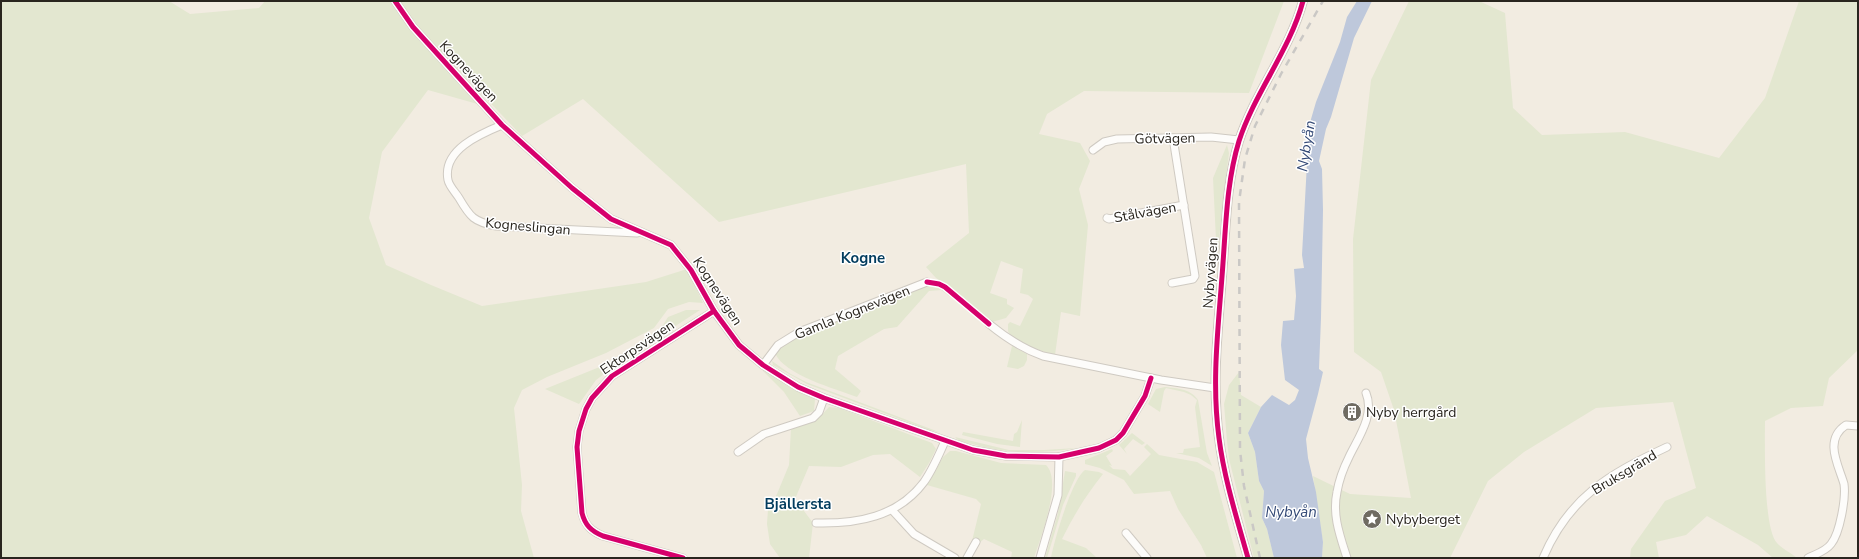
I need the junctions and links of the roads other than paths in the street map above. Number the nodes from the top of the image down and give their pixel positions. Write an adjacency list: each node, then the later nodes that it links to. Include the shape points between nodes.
1 (395, 1): 3 (street, Kognevägen, via 413,27)
2 (1303, 1): 5 (street, Nybyvägen, via 1298,18)
3 (502, 125): 9 (street, Kognevägen, via 593,206 611,219); 9 (street, Kogneslingan, via 463,146 449,164 448,182 468,214 474,219 496,226)
4 (1173, 138): 5 (street, Götvägen, via 1211,137); 6 (street, Götvägen, via 1117,139 1104,142); 7 (street, Stålvägen)
5 (1239, 140): 16 (street, Nybyvägen, via 1229,184 1215,350)
6 (1093, 150)
7 (1184, 205): 8 (street, Stålvägen); 11 (street, Stålvägen, via 1195,276 1193,279)
8 (1107, 218)
9 (642, 234): 12 (street, Kognevägen, via 666,242 679,254 691,270)
10 (927, 282): 14 (street, Gamla Kognevägen, via 799,332 778,345)
11 (1172, 283)
12 (714, 312): 14 (street, Kognevägen, via 739,345); 28 (street, Ektorpsvägen, via 612,376 592,398 579,431 577,447 582,513 592,530 602,536)
13 (989, 324): 15 (street, via 1030,352)
14 (763, 365): 18 (street, Kognevägen, via 788,382)
15 (1151, 378): 16 (street); 23 (street, Kognevägen, via 1123,433 1099,448)
16 (1215, 388): 33 (street, Nybyvägen, via 1224,467)
17 (1366, 393): 34 (street, via 1369,404 1365,424 1348,458 1337,492 1336,519)
18 (824, 398): 20 (street, Kognevägen); 22 (street, via 819,412 813,418 764,434)
19 (1858, 426): 36 (street, via 1849,425 1838,432 1834,453 1845,492 1837,532 1831,545)
20 (945, 441): 23 (street, Kognevägen, via 994,454); 24 (street, via 924,482)
21 (1667, 447): 35 (street, Bruksgränd, via 1593,488 1561,523)
22 (738, 452)
23 (1059, 457): 31 (street, via 1055,509)
24 (892, 510): 25 (street, via 851,521); 29 (street, via 914,534)
25 (816, 523)
26 (1126, 533): 32 (street)
27 (976, 542): 30 (street)
28 (683, 558)
29 (955, 558)
30 (967, 558)
31 (1040, 558)
32 (1147, 558)
33 (1248, 558)
34 (1347, 558)
35 (1542, 558)
36 (1808, 558)

